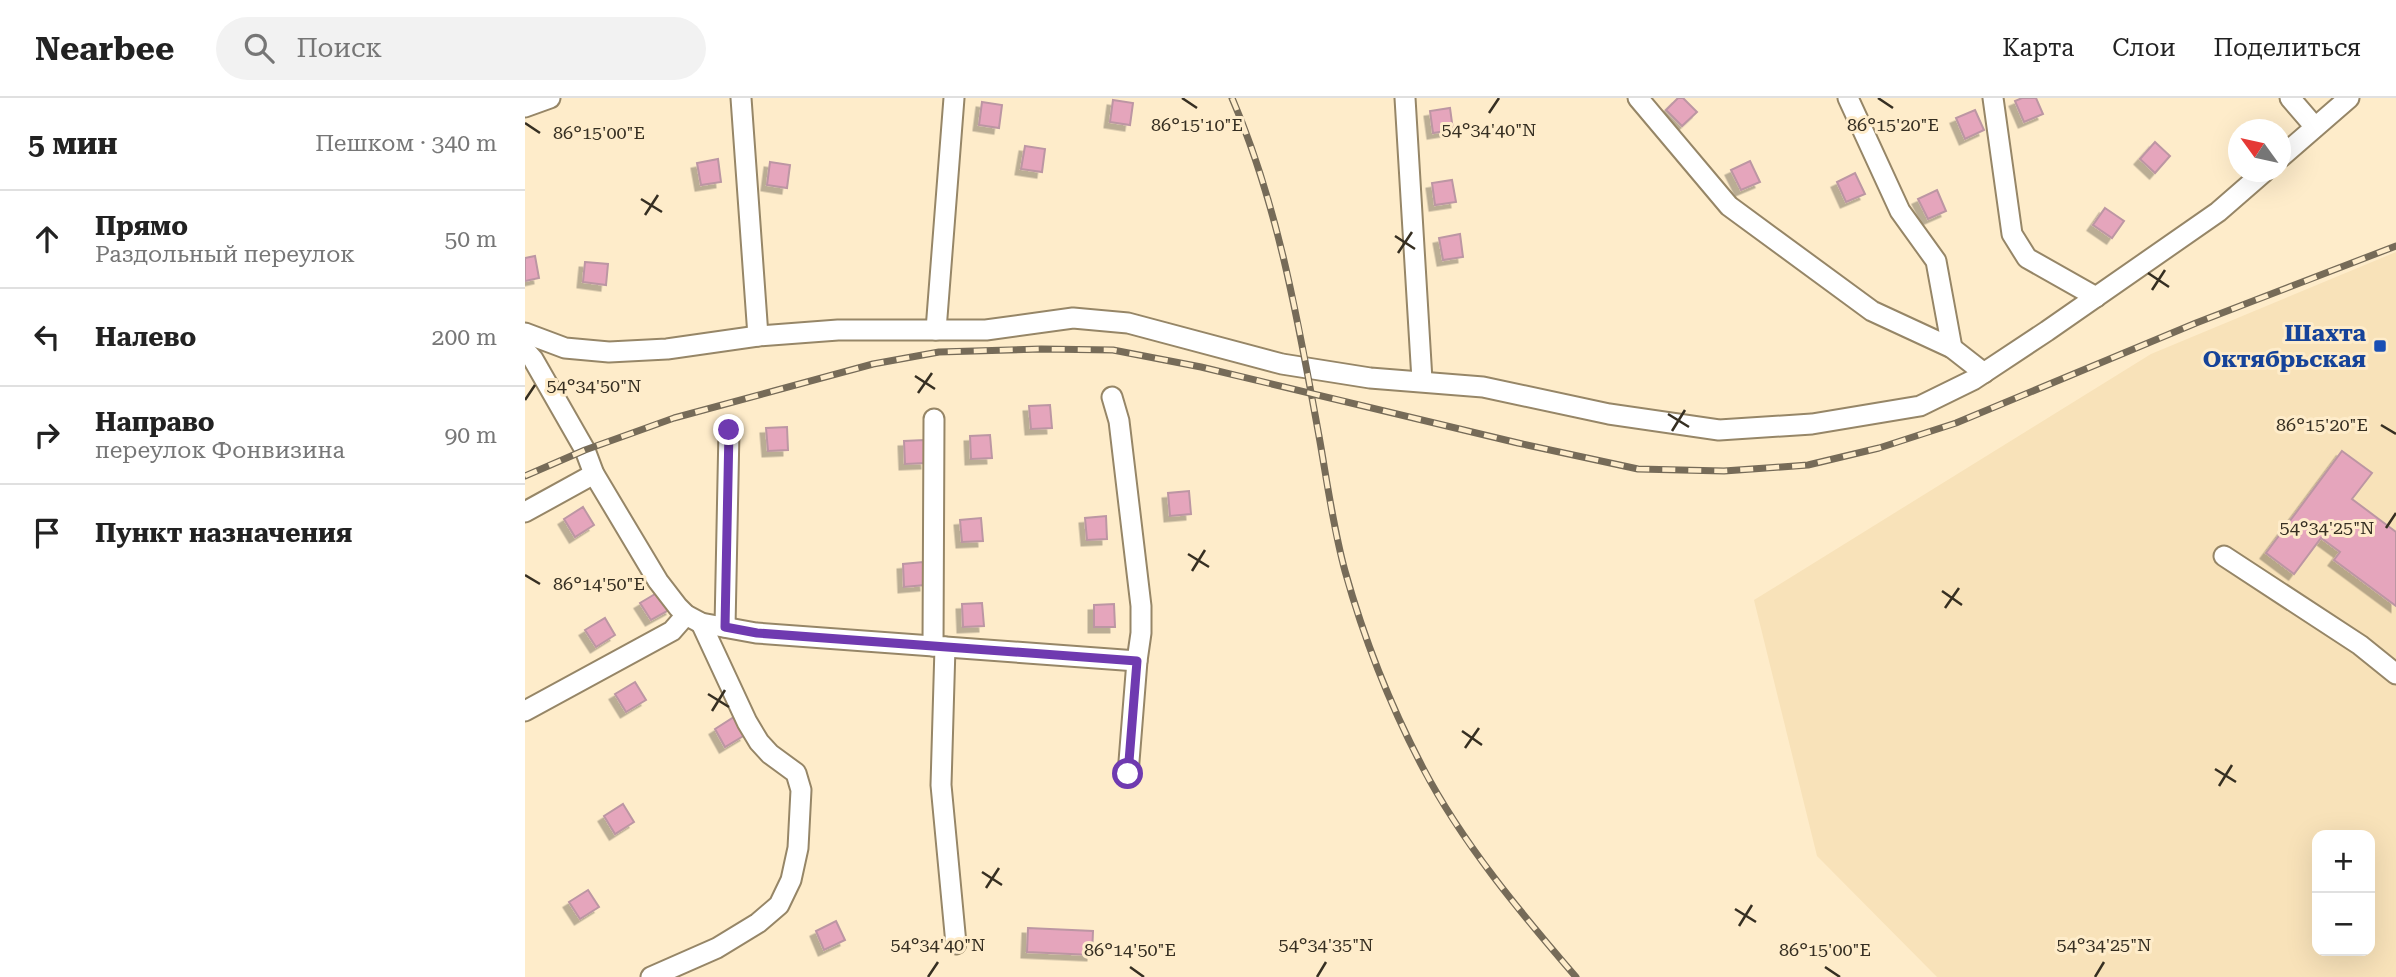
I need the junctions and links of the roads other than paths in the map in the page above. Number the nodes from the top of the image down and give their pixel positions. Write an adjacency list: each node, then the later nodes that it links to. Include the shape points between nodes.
1 (550, 98): 10 (street)
2 (741, 98): 17 (street)
3 (954, 98): 15 (street)
4 (1405, 98): 21 (street)
5 (1638, 98): 18 (street, via 1729,206 1872,311)
6 (1848, 98): 18 (street, via 1900,211 1936,261)
7 (1993, 98): 14 (street, via 2012,234 2027,258)
8 (2290, 98): 11 (street)
9 (2349, 98): 11 (street)
10 (525, 107)
11 (2315, 127): 12 (street)
12 (2291, 148)
13 (2252, 182): 14 (street, via 2218,212)
14 (2096, 297): 20 (street)
15 (936, 330): 17 (street); 21 (street, via 986,330 1073,318 1104,320 1282,364)
16 (525, 333): 17 (street, via 565,348 609,352)
17 (758, 336)
18 (1952, 348): 20 (street)
19 (525, 350): 25 (street, via 585,450)
20 (1984, 373): 21 (street, via 1920,406 1812,424 1719,430)
21 (1422, 380)
22 (1112, 397): 31 (street, via 1119,421 1141,606)
23 (934, 419): 30 (street)
24 (729, 430): 29 (street)
25 (594, 474): 26 (street); 28 (street, via 658,581)
26 (525, 512)
27 (2224, 556): 32 (street, via 2360,645)
28 (694, 619): 29 (street); 33 (street); 36 (street, via 759,742 796,773 801,790 798,848 779,905 717,948)
29 (725, 627): 30 (street)
30 (939, 646): 31 (street); 35 (street, via 941,785)
31 (1137, 661): 34 (street)
32 (2396, 674)
33 (525, 711)
34 (1128, 774)
35 (956, 944)
36 (651, 977)

